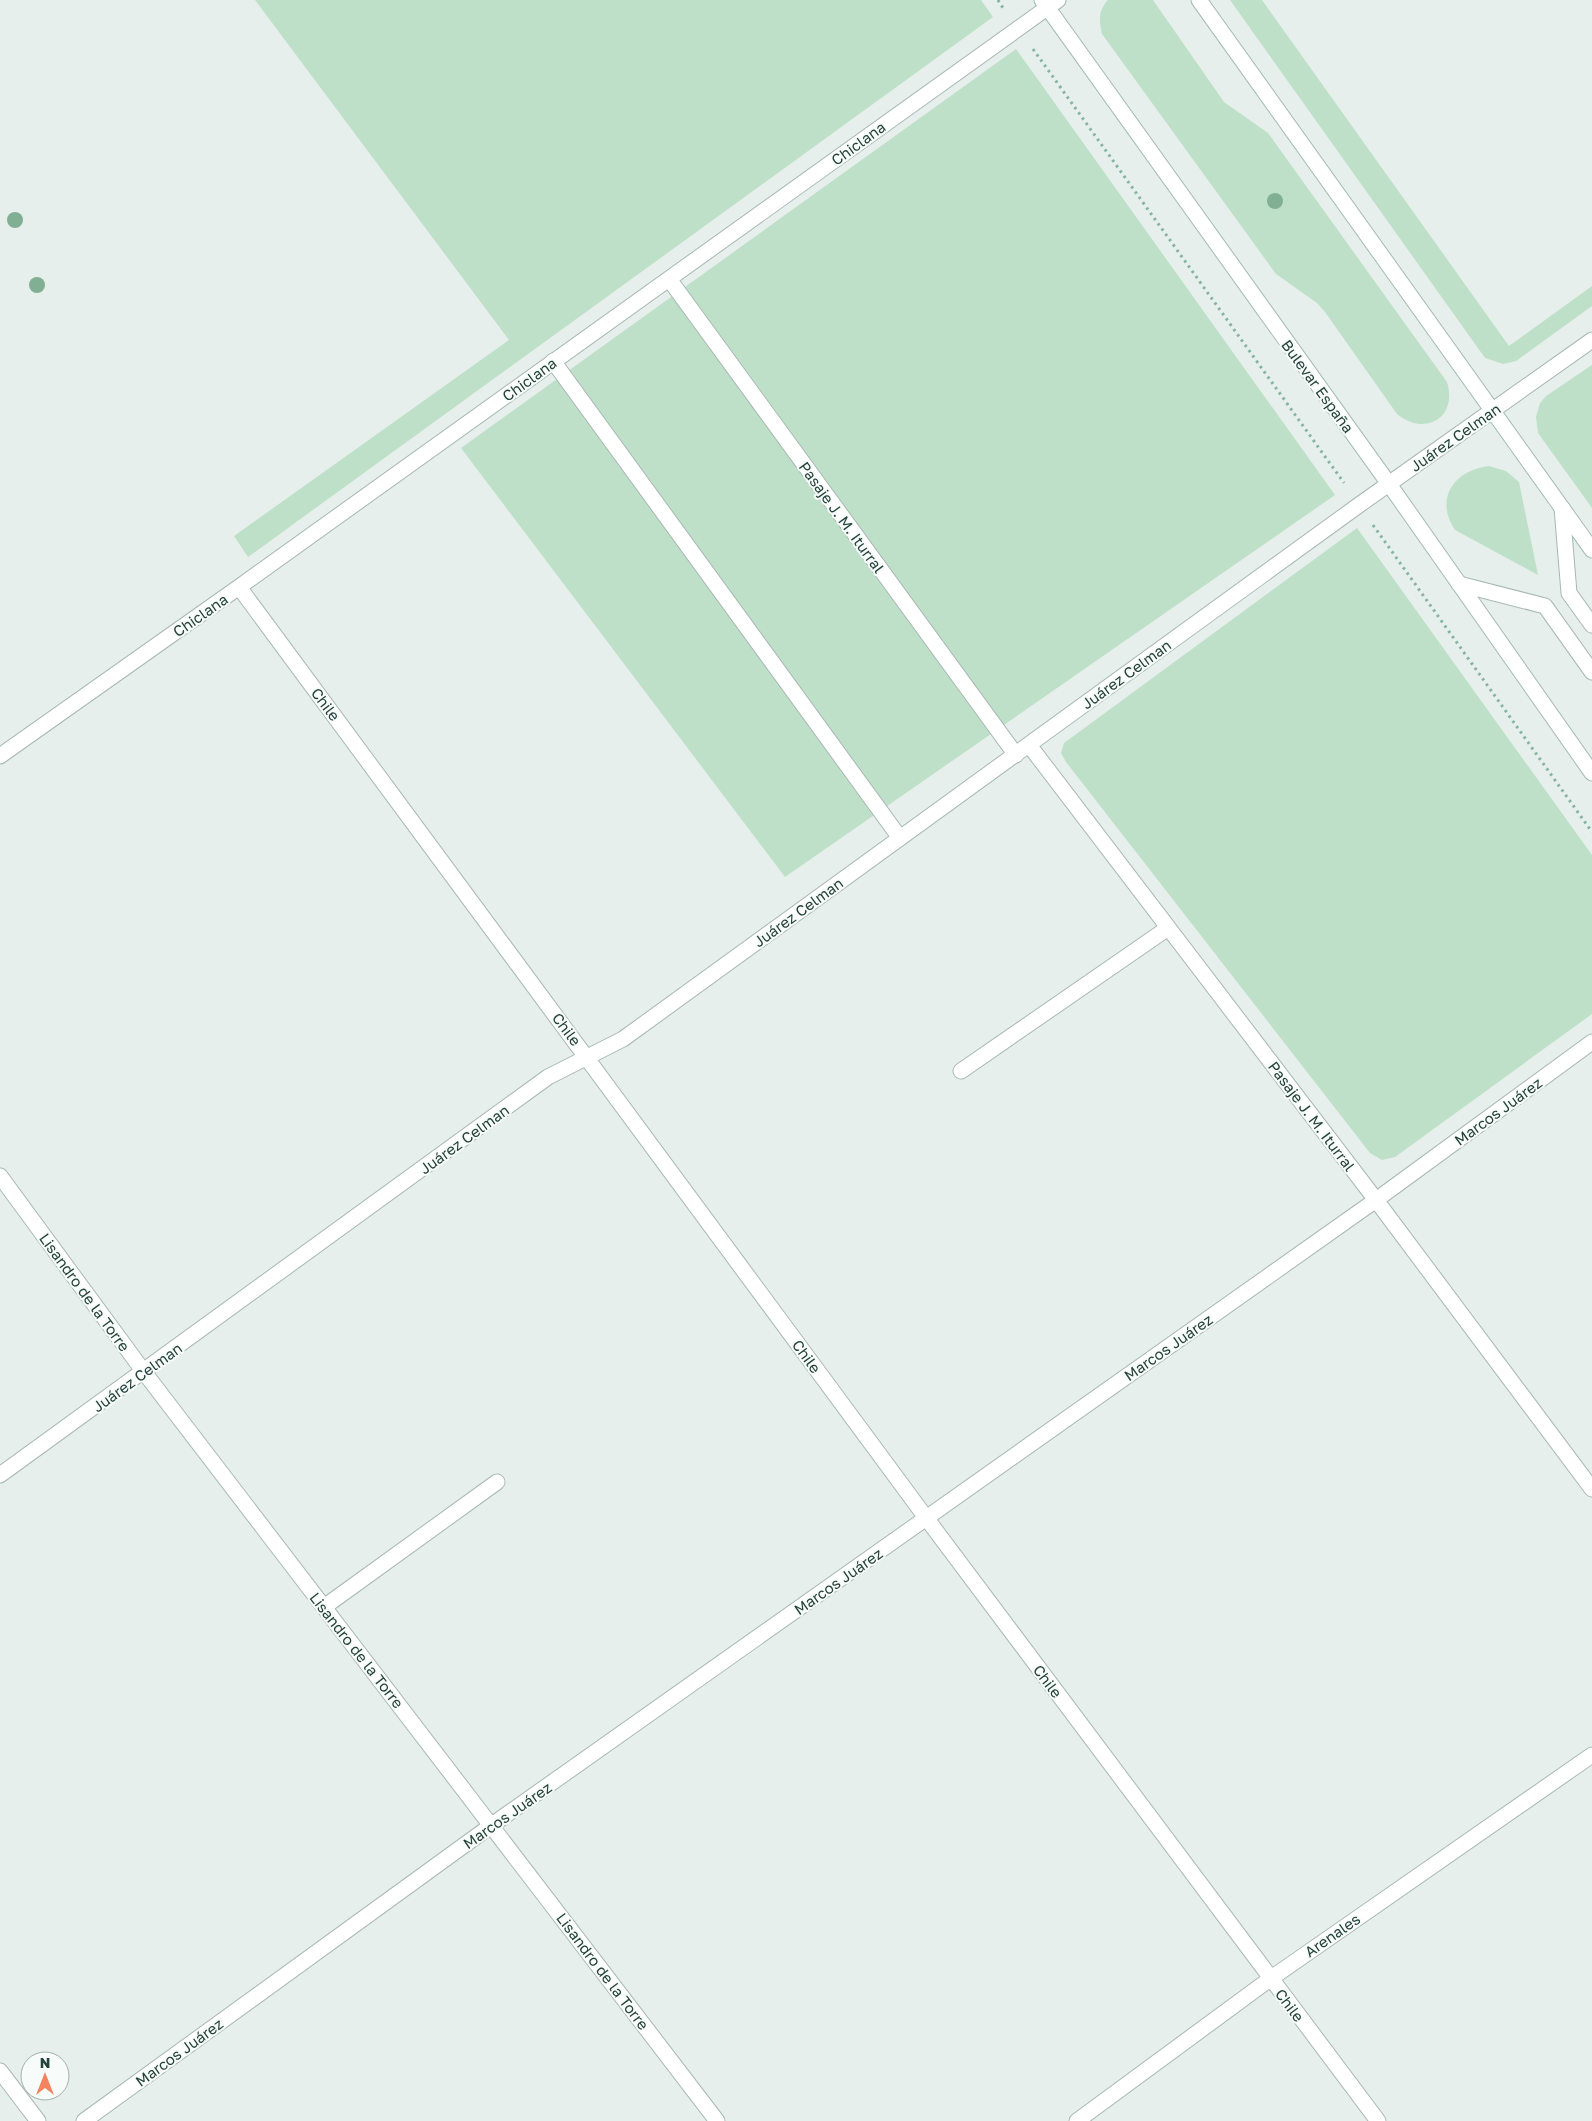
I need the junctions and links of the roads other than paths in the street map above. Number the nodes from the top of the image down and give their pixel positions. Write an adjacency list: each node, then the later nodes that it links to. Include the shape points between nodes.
1 (1198, 0): 6 (street)
2 (1049, 2): 3 (street, Chiclana, via 1018,28); 7 (street, Bulevar España)
3 (669, 279): 5 (street, Chiclana); 15 (street, Pasaje J. M. Iturral)
4 (1592, 340): 6 (street, Juárez Celman)
5 (554, 361): 11 (street, Chiclana); 18 (street)
6 (1494, 410): 7 (street, Juárez Celman); 8 (street)
7 (1388, 484): 10 (street, Bulevar España); 14 (street, Juárez Celman)
8 (1562, 508): 9 (street); 12 (street, via 1569,592)
9 (1592, 550)
10 (1459, 584): 13 (street, via 1545,606); 17 (street, Bulevar España)
11 (239, 587): 16 (street, Chiclana); 21 (street, Chile)
12 (1592, 625)
13 (1592, 672)
14 (1028, 745): 15 (street, Juárez Celman); 19 (street, Pasaje J. M. Iturral)
15 (1016, 754): 18 (street, Juárez Celman)
16 (0, 756)
17 (1592, 774)
18 (900, 838): 21 (street, Juárez Celman, via 623,1039)
19 (1168, 928): 22 (street); 24 (street, Pasaje J. M. Iturral)
20 (1592, 1042): 24 (street, Marcos Juárez)
21 (588, 1058): 25 (street, Juárez Celman, via 548,1078); 29 (street, Chile)
22 (961, 1071)
23 (0, 1176): 25 (street, Lisandro de la Torre)
24 (1376, 1200): 28 (street, Pasaje J. M. Iturral); 29 (street, Marcos Juárez)
25 (144, 1372): 26 (street, Juárez Celman); 30 (street, Lisandro de la Torre)
26 (0, 1475)
27 (497, 1482): 30 (street)
28 (1592, 1489)
29 (927, 1519): 32 (street, Marcos Juárez); 33 (street, Chile)
30 (324, 1607): 32 (street, Lisandro de la Torre)
31 (1592, 1755): 33 (street, Arenales)
32 (492, 1825): 36 (street, Marcos Juárez); 37 (street, Lisandro de la Torre)
33 (1270, 1979): 38 (street, Arenales); 39 (street, Chile)
34 (0, 2071): 35 (street)
35 (38, 2121)
36 (84, 2121)
37 (717, 2121)
38 (1077, 2121)
39 (1378, 2121)

